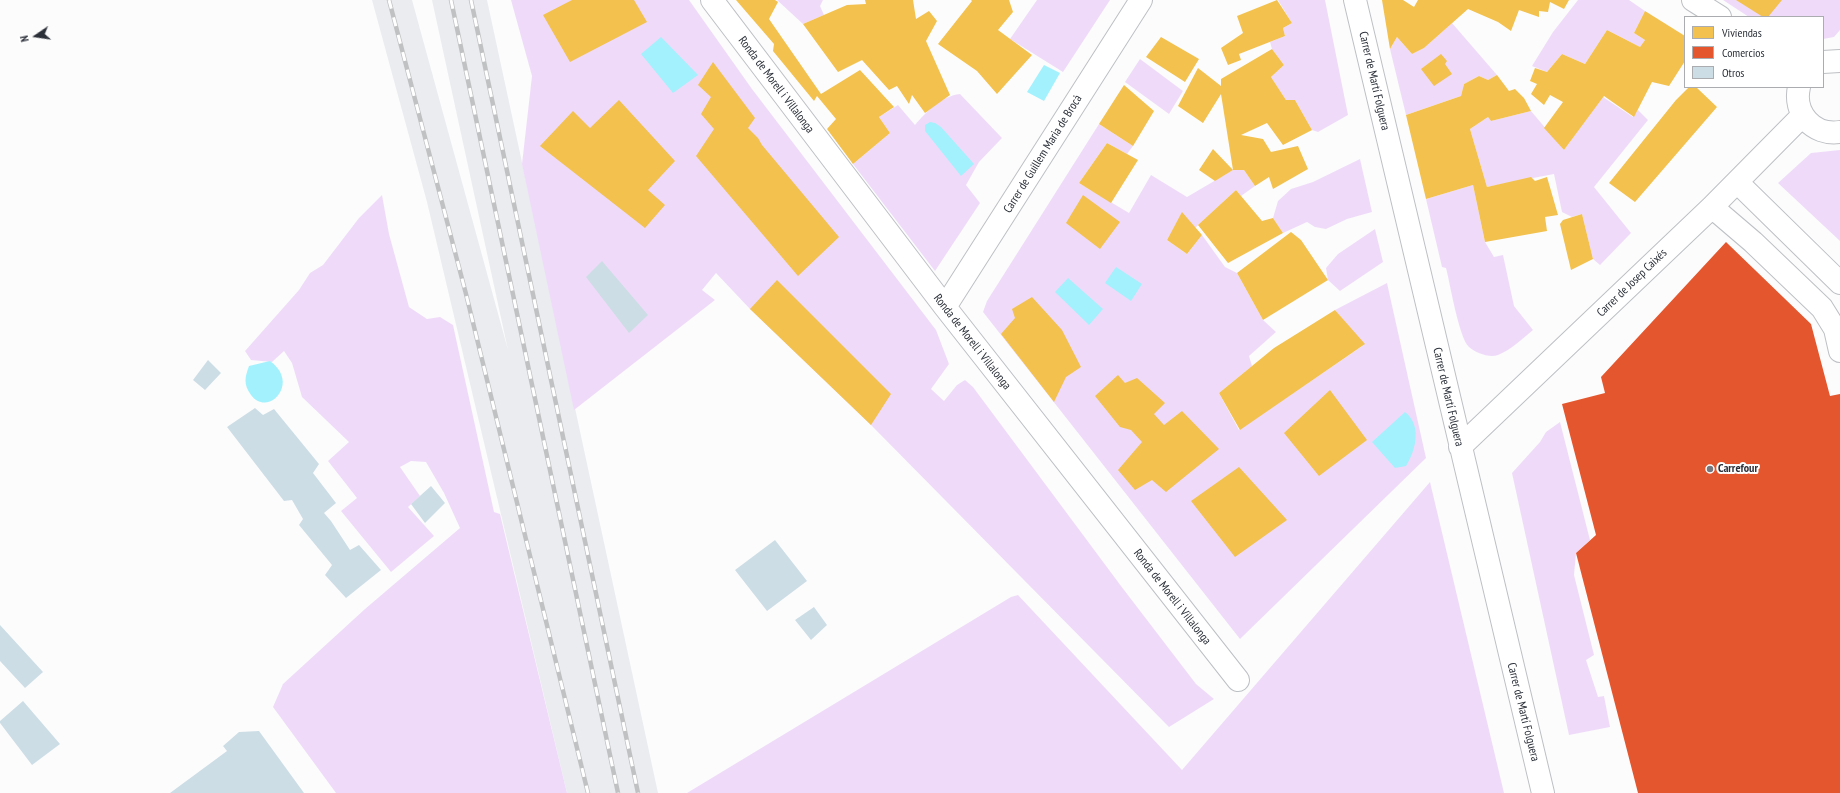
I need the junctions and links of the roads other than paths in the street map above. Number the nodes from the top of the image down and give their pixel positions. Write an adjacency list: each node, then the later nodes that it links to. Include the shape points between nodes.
1 (712, 0): 14 (street, Ronda de Morell i Villalonga)
2 (1141, 0): 14 (street, Carrer de Guillem Maria de Brocà)
3 (1355, 0): 16 (street, Carrer de Martí Folguera)
4 (1693, 0): 5 (street)
5 (1718, 16)
6 (1840, 61): 7 (street)
7 (1824, 62)
8 (1799, 88): 9 (street, via 1798,105)
9 (1802, 116): 10 (street, via 1822,131); 11 (street, Carrer de Josep Caixés)
10 (1840, 132)
11 (1737, 182): 12 (street, Carrer de Josep Caixés); 13 (street)
12 (1712, 207): 15 (street, via 1822,308 1835,329); 16 (street, Carrer de Josep Caixés)
13 (1840, 283)
14 (945, 307): 17 (street, Ronda de Morell i Villalonga)
15 (1840, 351)
16 (1460, 447): 18 (street, Carrer de Martí Folguera)
17 (1238, 680)
18 (1543, 793)

